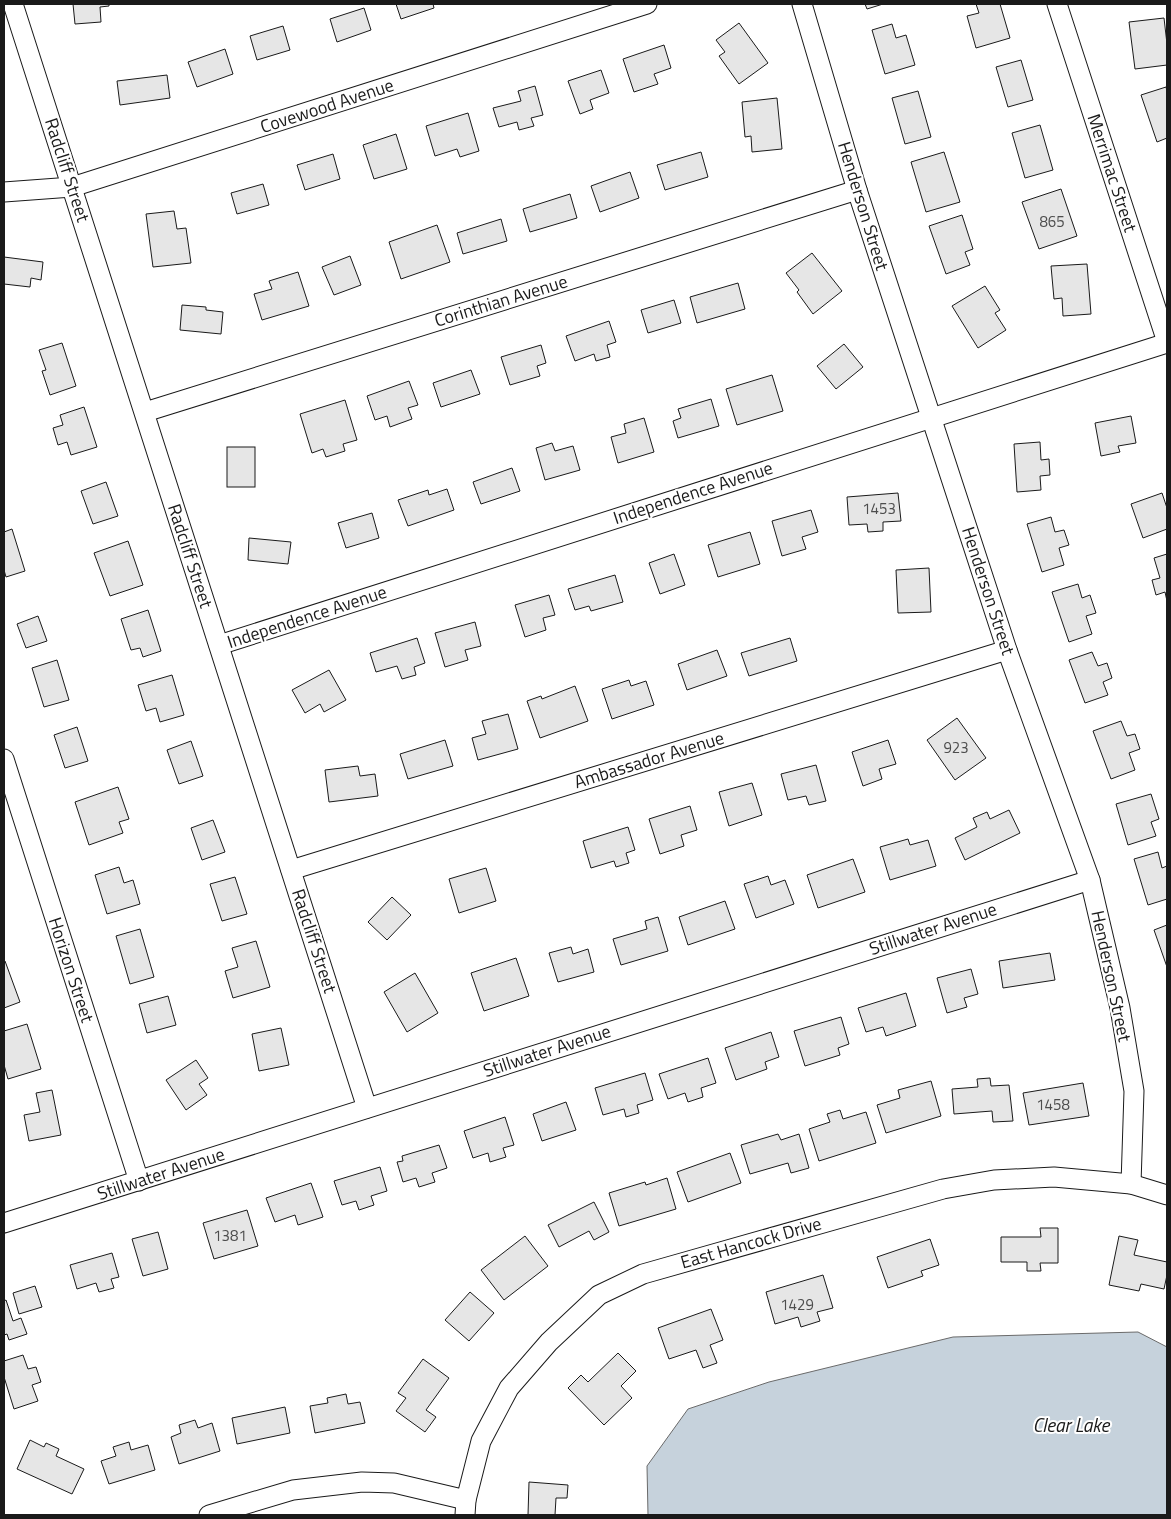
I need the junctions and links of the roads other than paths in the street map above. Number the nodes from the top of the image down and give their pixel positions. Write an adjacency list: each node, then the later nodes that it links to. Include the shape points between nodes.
1 (13, 4): 5 (street, Radcliff Street)
2 (647, 4): 5 (street, Covewood Avenue)
3 (802, 4): 6 (street, Henderson Street)
4 (1057, 4): 8 (street, Merrimac Street)
5 (72, 187): 7 (street, Covewood Avenue); 9 (street, Radcliff Street)
6 (857, 190): 9 (street, Corinthian Avenue); 10 (street, Henderson Street)
7 (4, 192)
8 (1167, 342): 10 (street, Independence Avenue)
9 (145, 412): 11 (street, Radcliff Street)
10 (932, 417): 11 (street, Independence Avenue); 12 (street, Henderson Street)
11 (219, 645): 14 (street, Radcliff Street)
12 (1007, 650): 14 (street, Ambassador Avenue); 15 (street, Henderson Street)
13 (4, 759): 17 (street, Horizon Street)
14 (291, 870): 16 (street, Radcliff Street)
15 (1090, 880): 16 (street, Stillwater Avenue); 18 (street, Henderson Street, via 1120,1008 1134,1091)
16 (367, 1108): 17 (street, Stillwater Avenue)
17 (139, 1180): 20 (street, Stillwater Avenue)
18 (1131, 1184): 19 (street, East Hancock Drive); 21 (street, East Hancock Drive, via 1054,1177 994,1180 943,1189 643,1274 599,1295 549,1342 509,1388 481,1441)
19 (1167, 1195)
20 (4, 1223)
21 (466, 1508): 22 (street, via 394,1483 362,1482 293,1490)
22 (209, 1515)

